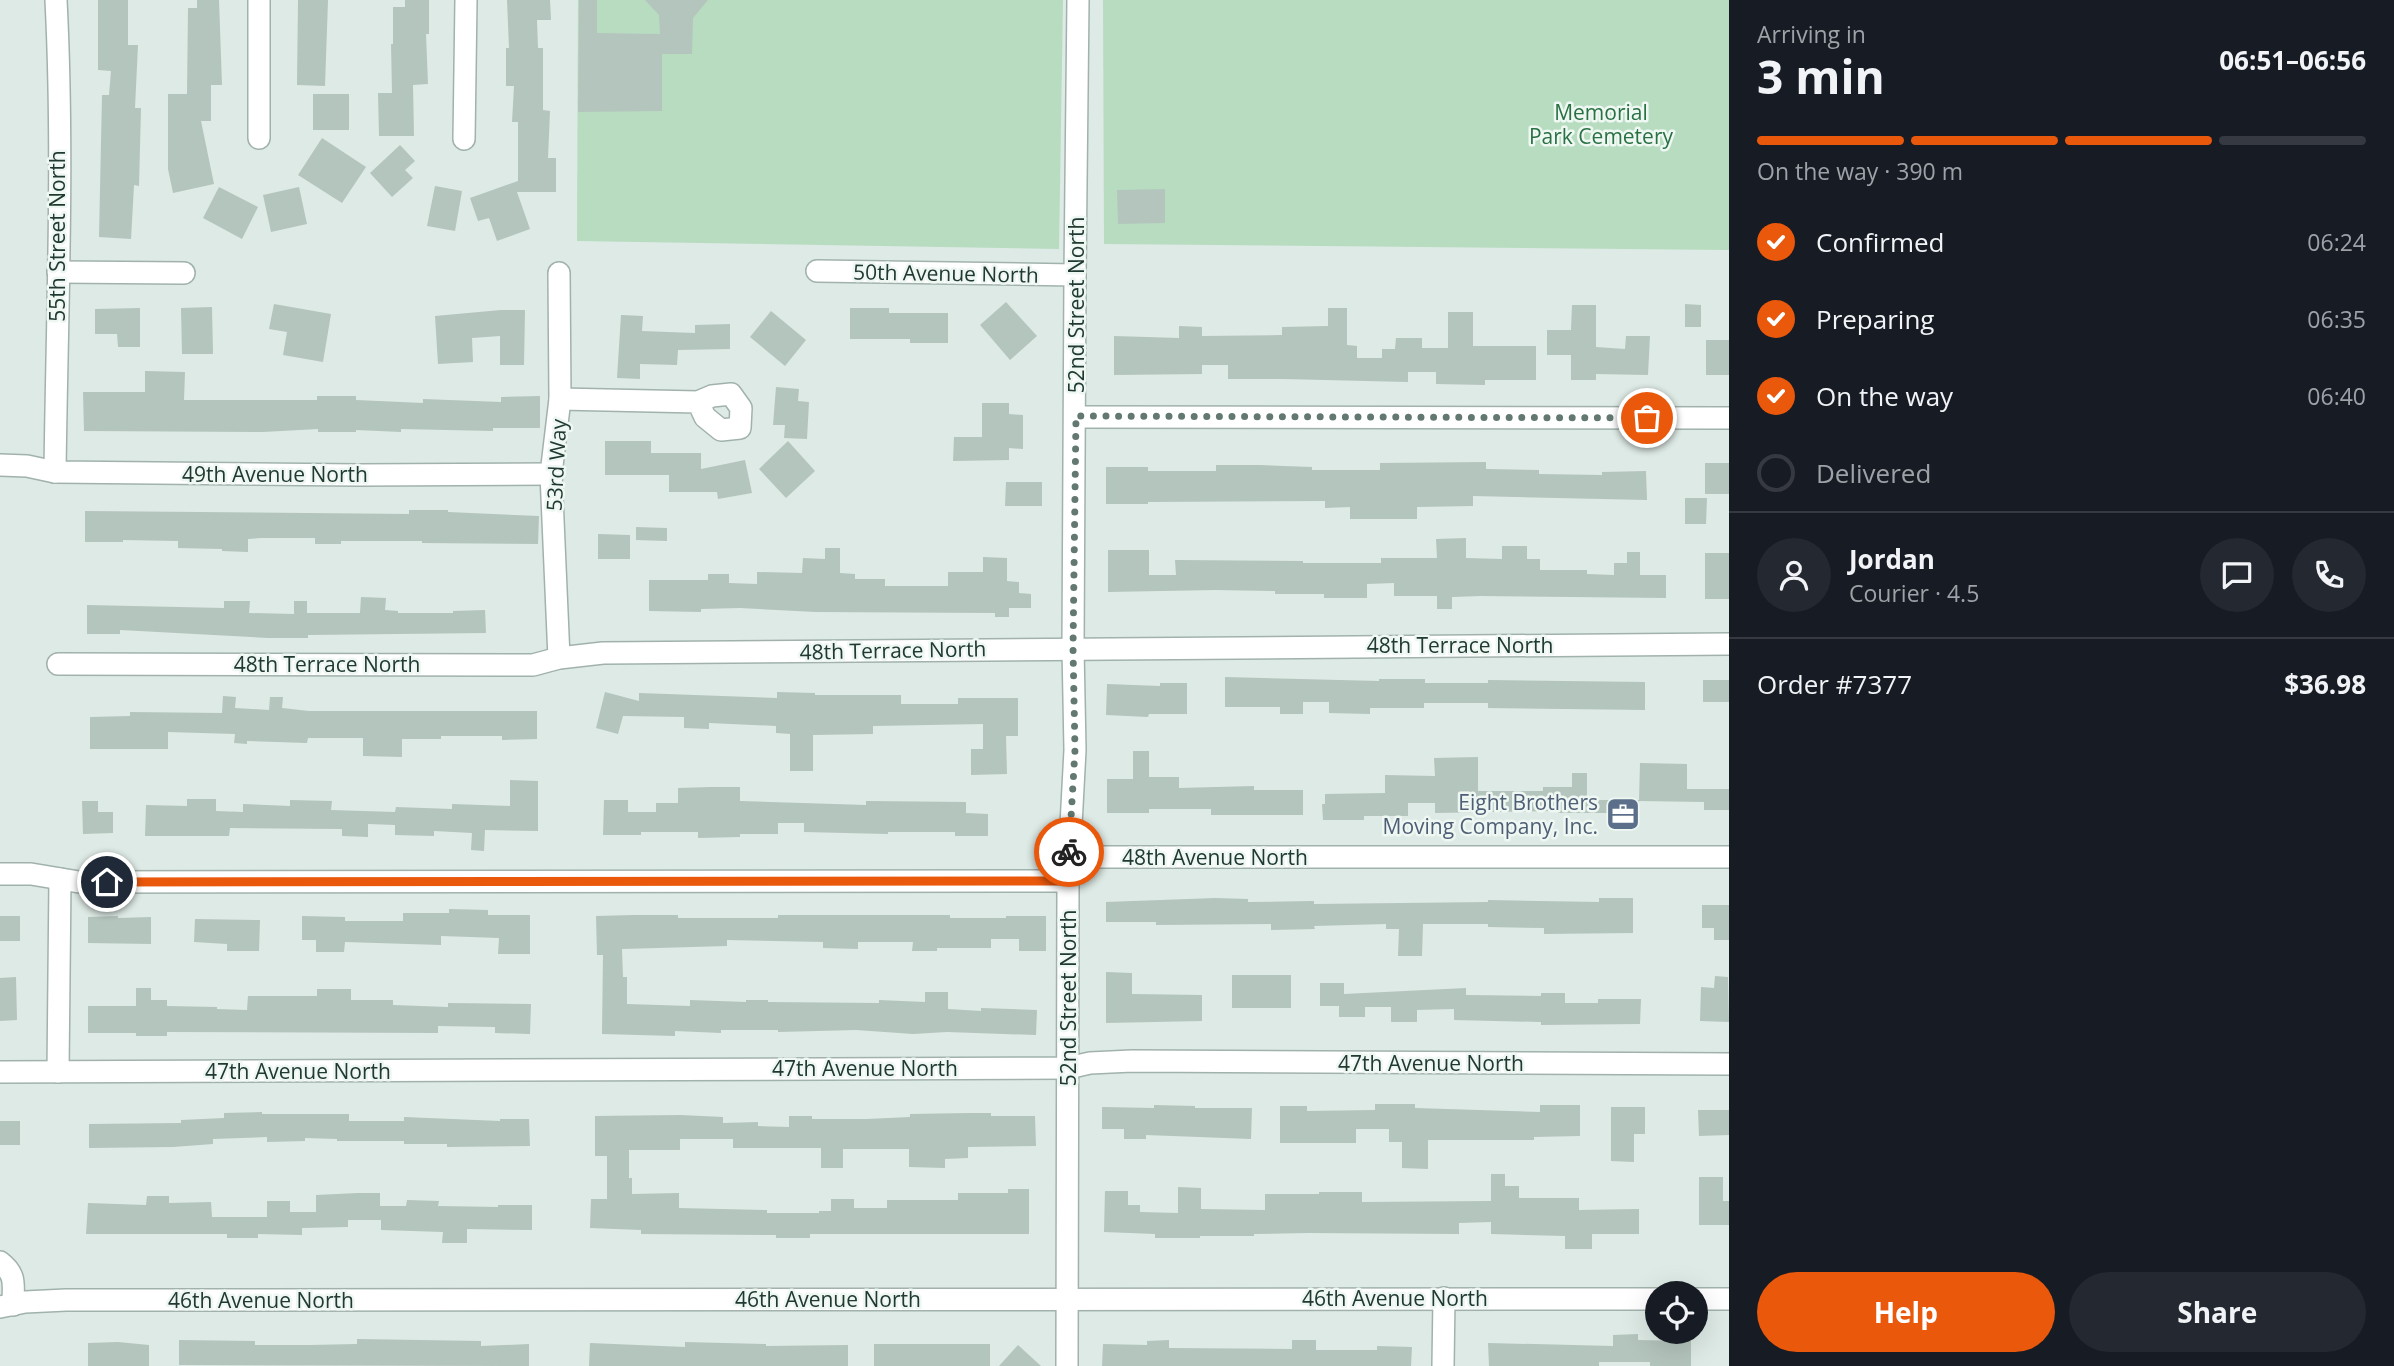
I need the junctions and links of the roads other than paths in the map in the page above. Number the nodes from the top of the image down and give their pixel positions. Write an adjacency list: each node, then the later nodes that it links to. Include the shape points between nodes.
1 (56, 0): 8 (street, 55th Street North)
2 (259, 0): 5 (street)
3 (466, 0): 6 (street)
4 (1078, 0): 11 (street, 52nd Street North)
5 (259, 138)
6 (464, 139)
7 (817, 271): 11 (street, 50th Avenue North)
8 (58, 272): 9 (street); 17 (street, 55th Street North)
9 (184, 273)
10 (559, 273): 12 (street, 53rd Way)
11 (1075, 275): 14 (street, 52nd Street North)
12 (560, 400): 13 (street); 18 (street, 53rd Way)
13 (698, 402)
14 (1076, 416): 15 (street); 20 (street, 52nd Street North)
15 (1729, 418)
16 (0, 465): 17 (street, 49th Avenue North)
17 (55, 472): 18 (street, 49th Avenue North)
18 (551, 474): 21 (street, 53rd Way)
19 (1729, 644): 20 (street, 48th Terrace North)
20 (1073, 648): 21 (street, 48th Terrace North, via 603,653); 26 (street, 52nd Street North, via 1075,750)
21 (559, 658): 22 (street, 48th Terrace North, via 533,665)
22 (58, 664)
23 (1729, 857): 26 (street, 48th Avenue North, via 1084,857)
24 (0, 874): 25 (street)
25 (60, 878): 26 (street, via 79,882); 30 (street)
26 (1068, 881): 28 (street, 52nd Street North)
27 (1729, 1064): 28 (street, 47th Avenue North, via 1132,1061)
28 (1068, 1068): 30 (street, 47th Avenue North); 32 (street, 52nd Street North)
29 (0, 1072): 30 (street, 47th Avenue North)
30 (58, 1072)
31 (0, 1262): 37 (street, via 11,1270 13,1281)
32 (1068, 1298): 33 (street, 46th Avenue North); 37 (street, 46th Avenue North, via 66,1300); 38 (street, 52nd Street North)
33 (1444, 1298): 34 (street, 46th Avenue North); 39 (street)
34 (1645, 1299)
35 (1708, 1299): 36 (street)
36 (1729, 1299)
37 (6, 1306)
38 (1067, 1366)
39 (1443, 1366)

